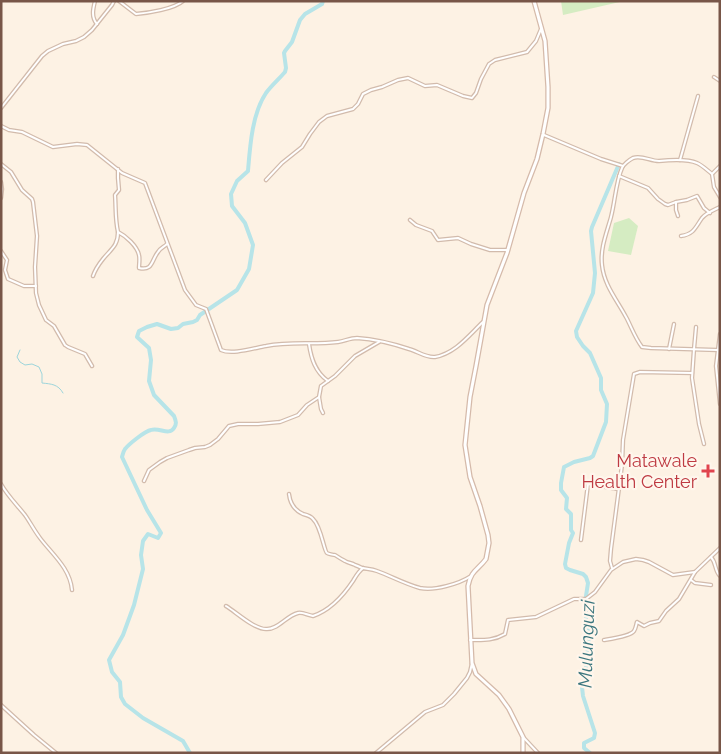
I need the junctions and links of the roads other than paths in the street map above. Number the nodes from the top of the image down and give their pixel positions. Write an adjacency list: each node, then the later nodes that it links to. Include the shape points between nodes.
1 (95, 1): 6 (street, via 92,12)
2 (114, 1): 6 (street)
3 (119, 1): 4 (street, via 136,14 176,6)
4 (184, 1)
5 (534, 1): 7 (street)
6 (97, 24): 11 (street, via 76,41 44,54)
7 (542, 27): 13 (street, via 549,102); 21 (street, via 527,52 489,64 472,98 437,85 425,86 408,78 368,91 352,110 327,116 318,122 302,147)
8 (714, 76): 9 (street)
9 (720, 81)
10 (698, 96): 14 (street)
11 (1, 108)
12 (1, 126): 18 (street, via 53,147 87,145)
13 (543, 134): 16 (street); 33 (street)
14 (680, 160): 16 (street, via 634,158); 19 (street, via 697,163)
15 (1, 164): 36 (street, via 32,199 37,236)
16 (623, 166): 20 (street)
17 (720, 166): 19 (street)
18 (118, 169): 30 (street, via 119,190 115,194 114,208); 32 (street, via 145,184)
19 (712, 174): 24 (street, via 714,188)
20 (620, 176): 25 (street, via 648,188 665,204); 43 (street, via 603,244 602,266 610,291 640,345)
21 (266, 180)
22 (1, 182): 23 (street)
23 (1, 198)
24 (720, 198)
25 (676, 202): 27 (street, via 697,196); 28 (street)
26 (720, 207): 27 (street)
27 (710, 213): 31 (street, via 692,232)
28 (678, 216)
29 (410, 220): 33 (street, via 432,231 438,240 458,238 490,250)
30 (118, 232): 32 (street, via 138,252 139,268 148,269 158,251); 35 (street, via 116,245 103,258)
31 (681, 236)
32 (167, 244): 42 (street, via 184,290 196,305 206,309 221,350)
33 (508, 250): 37 (street)
34 (1, 251): 36 (street, via 7,260 5,270 8,279 24,286)
35 (93, 276)
36 (36, 286): 46 (street, via 46,320 54,326 66,346 85,354)
37 (483, 322): 41 (street, via 458,346 436,356); 63 (street, via 465,445 470,477 489,543 485,562)
38 (674, 324): 43 (street)
39 (696, 327): 44 (street)
40 (720, 334): 45 (street)
41 (378, 342): 42 (street, via 355,338); 48 (street, via 355,356)
42 (309, 344): 48 (street, via 314,365)
43 (669, 349): 44 (street)
44 (694, 349): 45 (street); 47 (street)
45 (718, 350): 50 (street, via 716,372)
46 (92, 366)
47 (692, 373): 52 (street); 55 (street, via 634,374)
48 (328, 381): 49 (street, via 321,387)
49 (319, 397): 51 (street); 53 (street, via 298,415 280,422 229,426 210,445 160,462 149,470)
50 (720, 404)
51 (323, 413)
52 (704, 444)
53 (144, 481)
54 (1, 484): 67 (street, via 66,571)
55 (618, 489): 57 (street, via 588,484); 61 (street, via 610,555)
56 (289, 494): 60 (street, via 294,508 316,521 327,553)
57 (581, 540)
58 (720, 548): 59 (street)
59 (711, 557): 62 (street); 64 (street)
60 (363, 568): 63 (street, via 426,589 449,585); 68 (street, via 330,607 314,616 294,614 268,629 251,624)
61 (613, 568): 62 (street, via 636,559 673,575); 69 (street, via 586,599 574,599 536,617 508,620 505,634 496,638)
62 (695, 572): 65 (street)
63 (471, 576): 69 (street, via 467,592)
64 (720, 576)
65 (691, 580): 66 (street); 70 (street, via 659,621 644,626 637,622 632,632)
66 (711, 585)
67 (72, 590)
68 (226, 606)
69 (470, 640): 71 (street)
70 (604, 640)
71 (472, 663): 73 (street, via 476,674 506,705); 75 (street, via 467,678 443,705 426,712)
72 (1, 705): 74 (street)
73 (523, 737): 76 (street); 77 (street)
74 (56, 753)
75 (376, 753)
76 (523, 753)
77 (538, 753)

